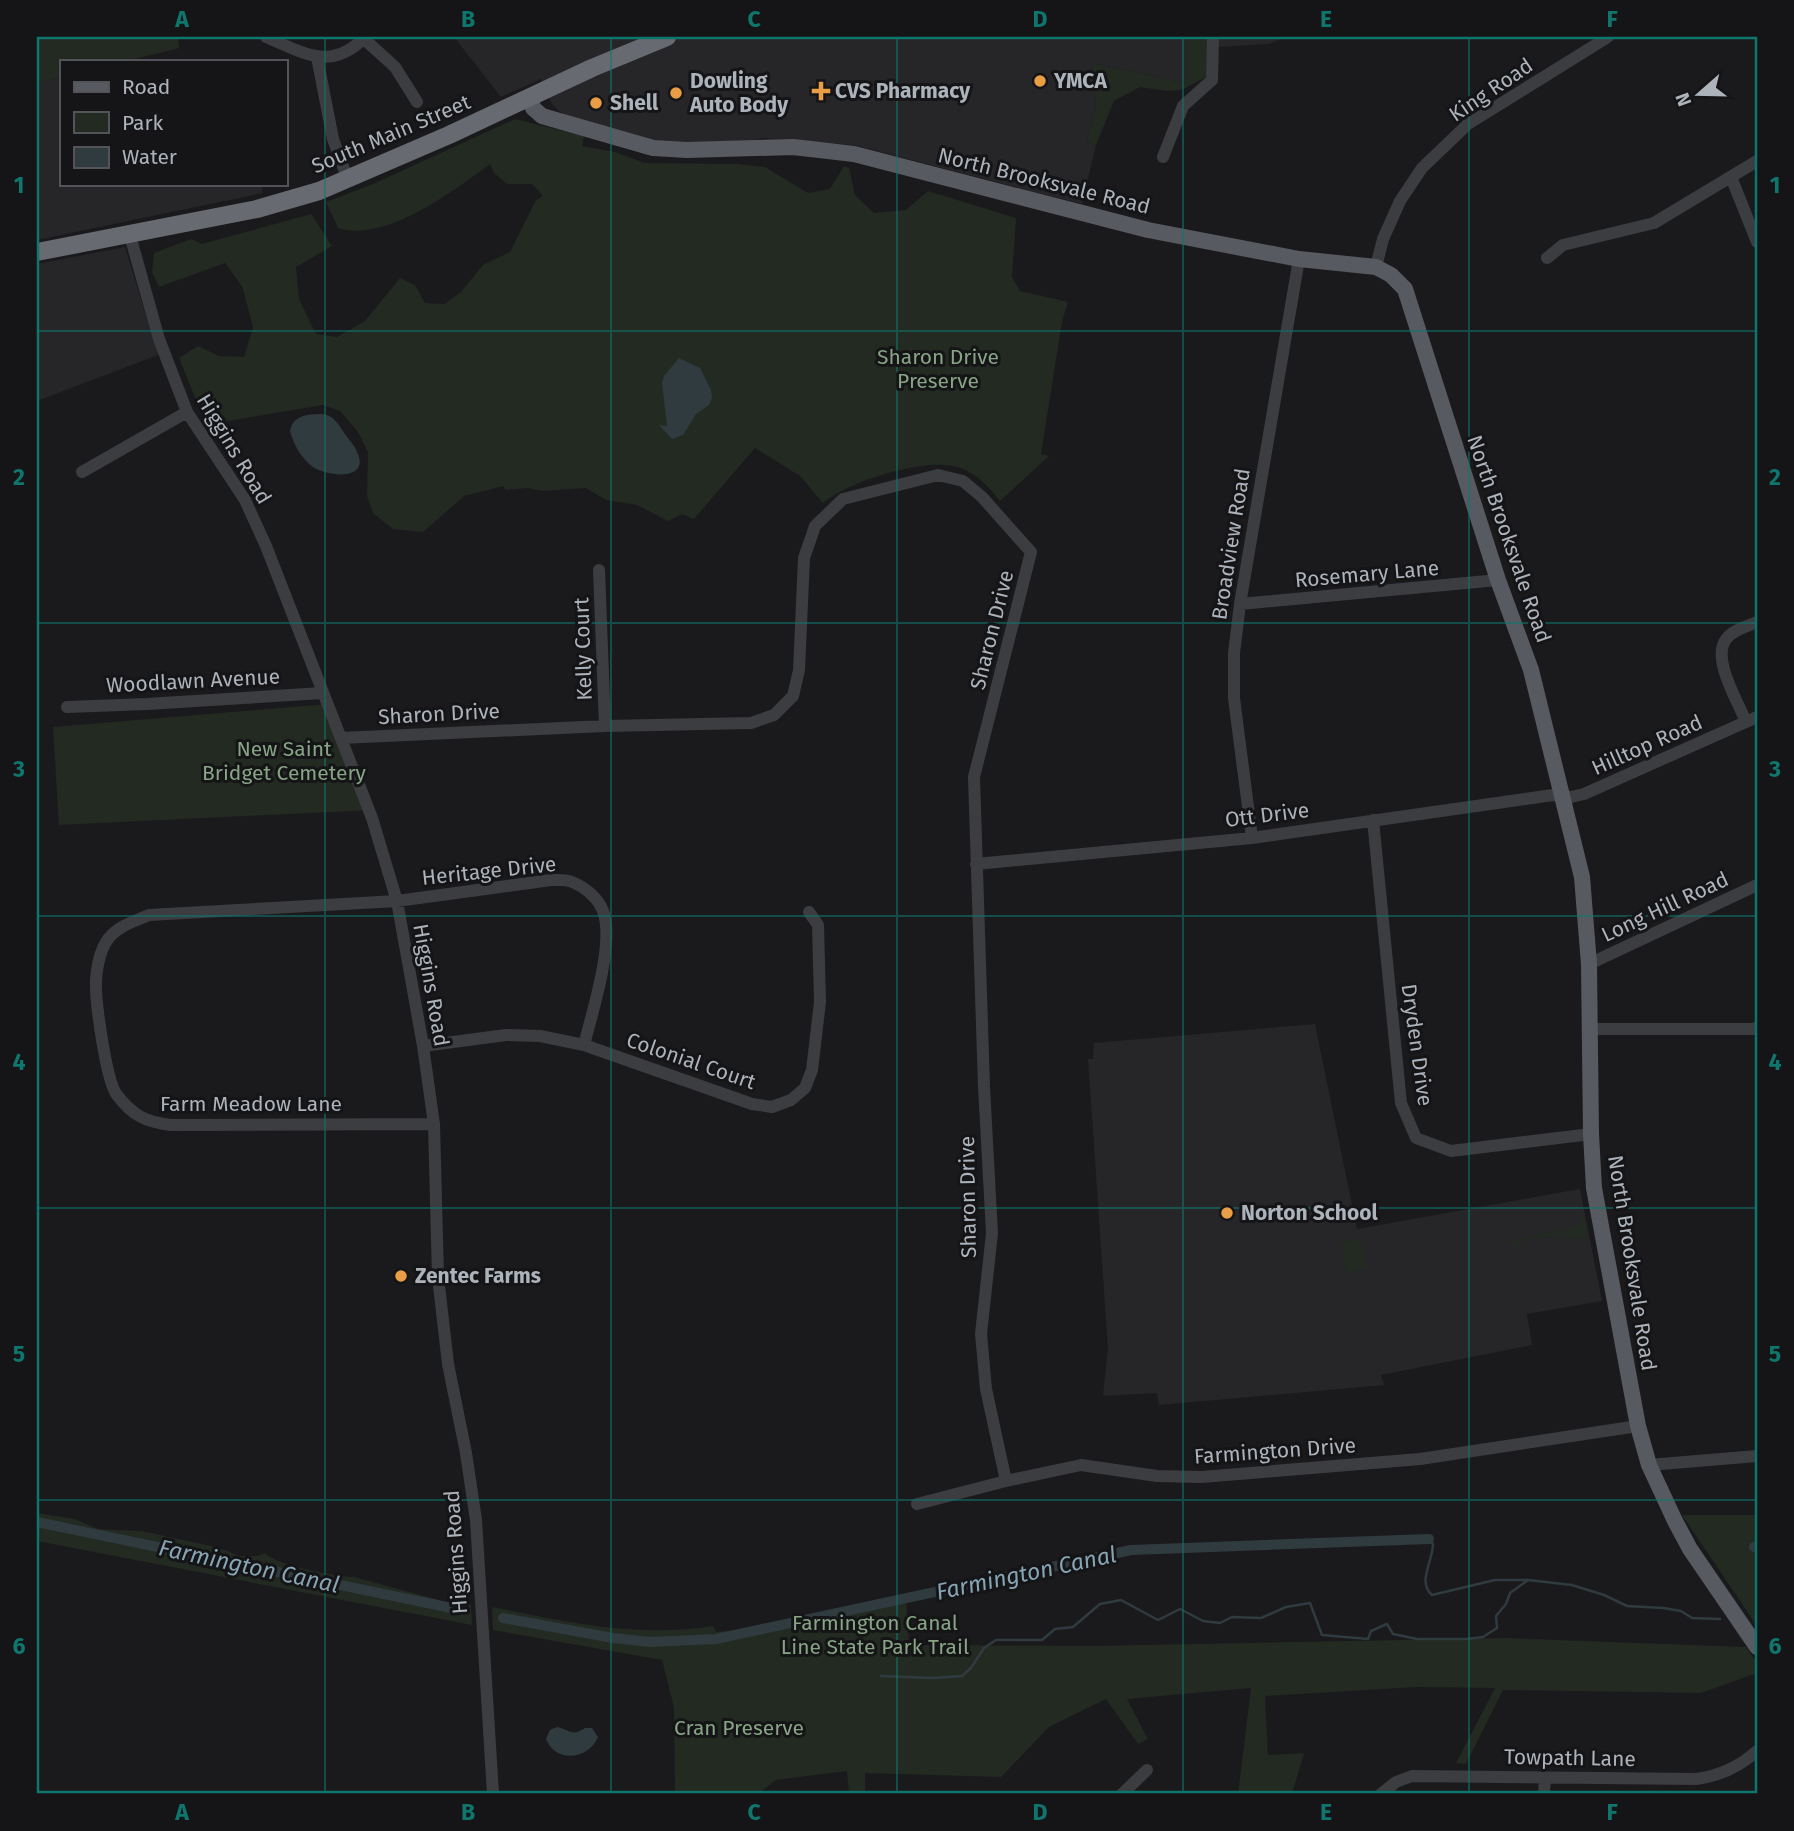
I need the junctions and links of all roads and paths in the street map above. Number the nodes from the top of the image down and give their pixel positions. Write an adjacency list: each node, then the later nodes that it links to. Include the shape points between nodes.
1 (266, 37): 6 (street)
2 (364, 37): 6 (street, via 352,50 332,58); 8 (street, via 395,67)
3 (667, 37): 7 (highway, South Main Street)
4 (1213, 37): 9 (street, via 1212,80 1183,106)
5 (1608, 37): 18 (street, King Road, via 1468,124 1422,168 1400,201)
6 (317, 57): 12 (street, via 333,139)
7 (531, 97): 12 (highway, South Main Street); 16 (main road, North Brooksvale Road, via 542,103 551,117 653,148 793,147 854,154 1149,230)
8 (417, 102)
9 (1163, 157)
10 (1757, 161): 11 (street)
11 (1731, 177): 14 (street); 17 (street, via 1654,223 1563,245)
12 (348, 180): 13 (highway, South Main Street, via 257,209)
13 (129, 232): 15 (highway, South Main Street); 19 (street, Higgins Road, via 159,339)
14 (1757, 242)
15 (37, 252)
16 (1299, 258): 18 (main road, North Brooksvale Road); 23 (street, Broadview Road)
17 (1547, 258)
18 (1376, 267): 22 (main road, North Brooksvale Road, via 1405,289)
19 (187, 412): 20 (street); 25 (street, Higgins Road, via 245,500)
20 (82, 472)
21 (599, 570): 28 (street, Kelly Court)
22 (1498, 580): 23 (street, Rosemary Lane); 30 (main road, North Brooksvale Road, via 1531,670)
23 (1240, 604): 32 (street, Broadview Road, via 1234,698)
24 (1757, 622): 27 (street, Hilltop Road, via 1728,636 1720,649 1722,663)
25 (322, 692): 26 (street, Woodlawn Avenue); 29 (street, Higgins Road)
26 (66, 707)
27 (1752, 719): 30 (street, Hilltop Road, via 1584,794)
28 (605, 726): 29 (street, Sharon Drive); 33 (street, Sharon Drive, via 751,723 774,715 793,696 799,670 804,558 815,526 843,499 938,475 963,481 1031,552 974,777)
29 (341, 738): 35 (street, Higgins Road)
30 (1562, 796): 31 (street, Ott Drive); 37 (main road, North Brooksvale Road, via 1582,877)
31 (1373, 820): 32 (street, Ott Drive); 43 (street, Dryden Drive, via 1401,1103 1416,1138 1451,1151)
32 (1252, 838): 33 (street, Ott Drive)
33 (976, 864): 47 (street, Sharon Drive, via 992,1233 981,1334 985,1389)
34 (1757, 886): 37 (street, Long Hill Road)
35 (397, 901): 40 (street, Heritage Drive, via 551,880 571,881 592,893 603,912 606,931 602,971); 41 (street, Higgins Road); 42 (street, Farm Meadow Lane, via 149,915 126,924 108,939 99,957 96,982 107,1074 115,1094 148,1122)
36 (809, 912): 40 (street, Colonial Court, via 818,925 820,1002 812,1070 805,1087 791,1100 772,1107 752,1104)
37 (1589, 964): 38 (main road, North Brooksvale Road)
38 (1590, 1029): 39 (street); 43 (main road, North Brooksvale Road)
39 (1757, 1029)
40 (584, 1045): 41 (street, Colonial Court, via 506,1035)
41 (423, 1046): 42 (street, Higgins Road)
42 (433, 1124): 53 (street, Higgins Road, via 438,1278 476,1520)
43 (1591, 1134): 44 (main road, North Brooksvale Road, via 1594,1188)
44 (1638, 1426): 46 (main road, North Brooksvale Road); 47 (street, Farmington Drive, via 1420,1460 1202,1477 1081,1465)
45 (1757, 1456): 46 (street)
46 (1649, 1465): 49 (main road, North Brooksvale Road, via 1690,1549)
47 (1006, 1480): 48 (street, Farmington Drive)
48 (917, 1504)
49 (1757, 1647)
50 (1757, 1751): 52 (street, Towpath Lane, via 1731,1769 1696,1779)
51 (1147, 1770): 54 (street)
52 (1545, 1777): 55 (street, Towpath Lane, via 1412,1776); 56 (street)
53 (493, 1794)
54 (1122, 1794)
55 (1381, 1794)
56 (1544, 1794)

